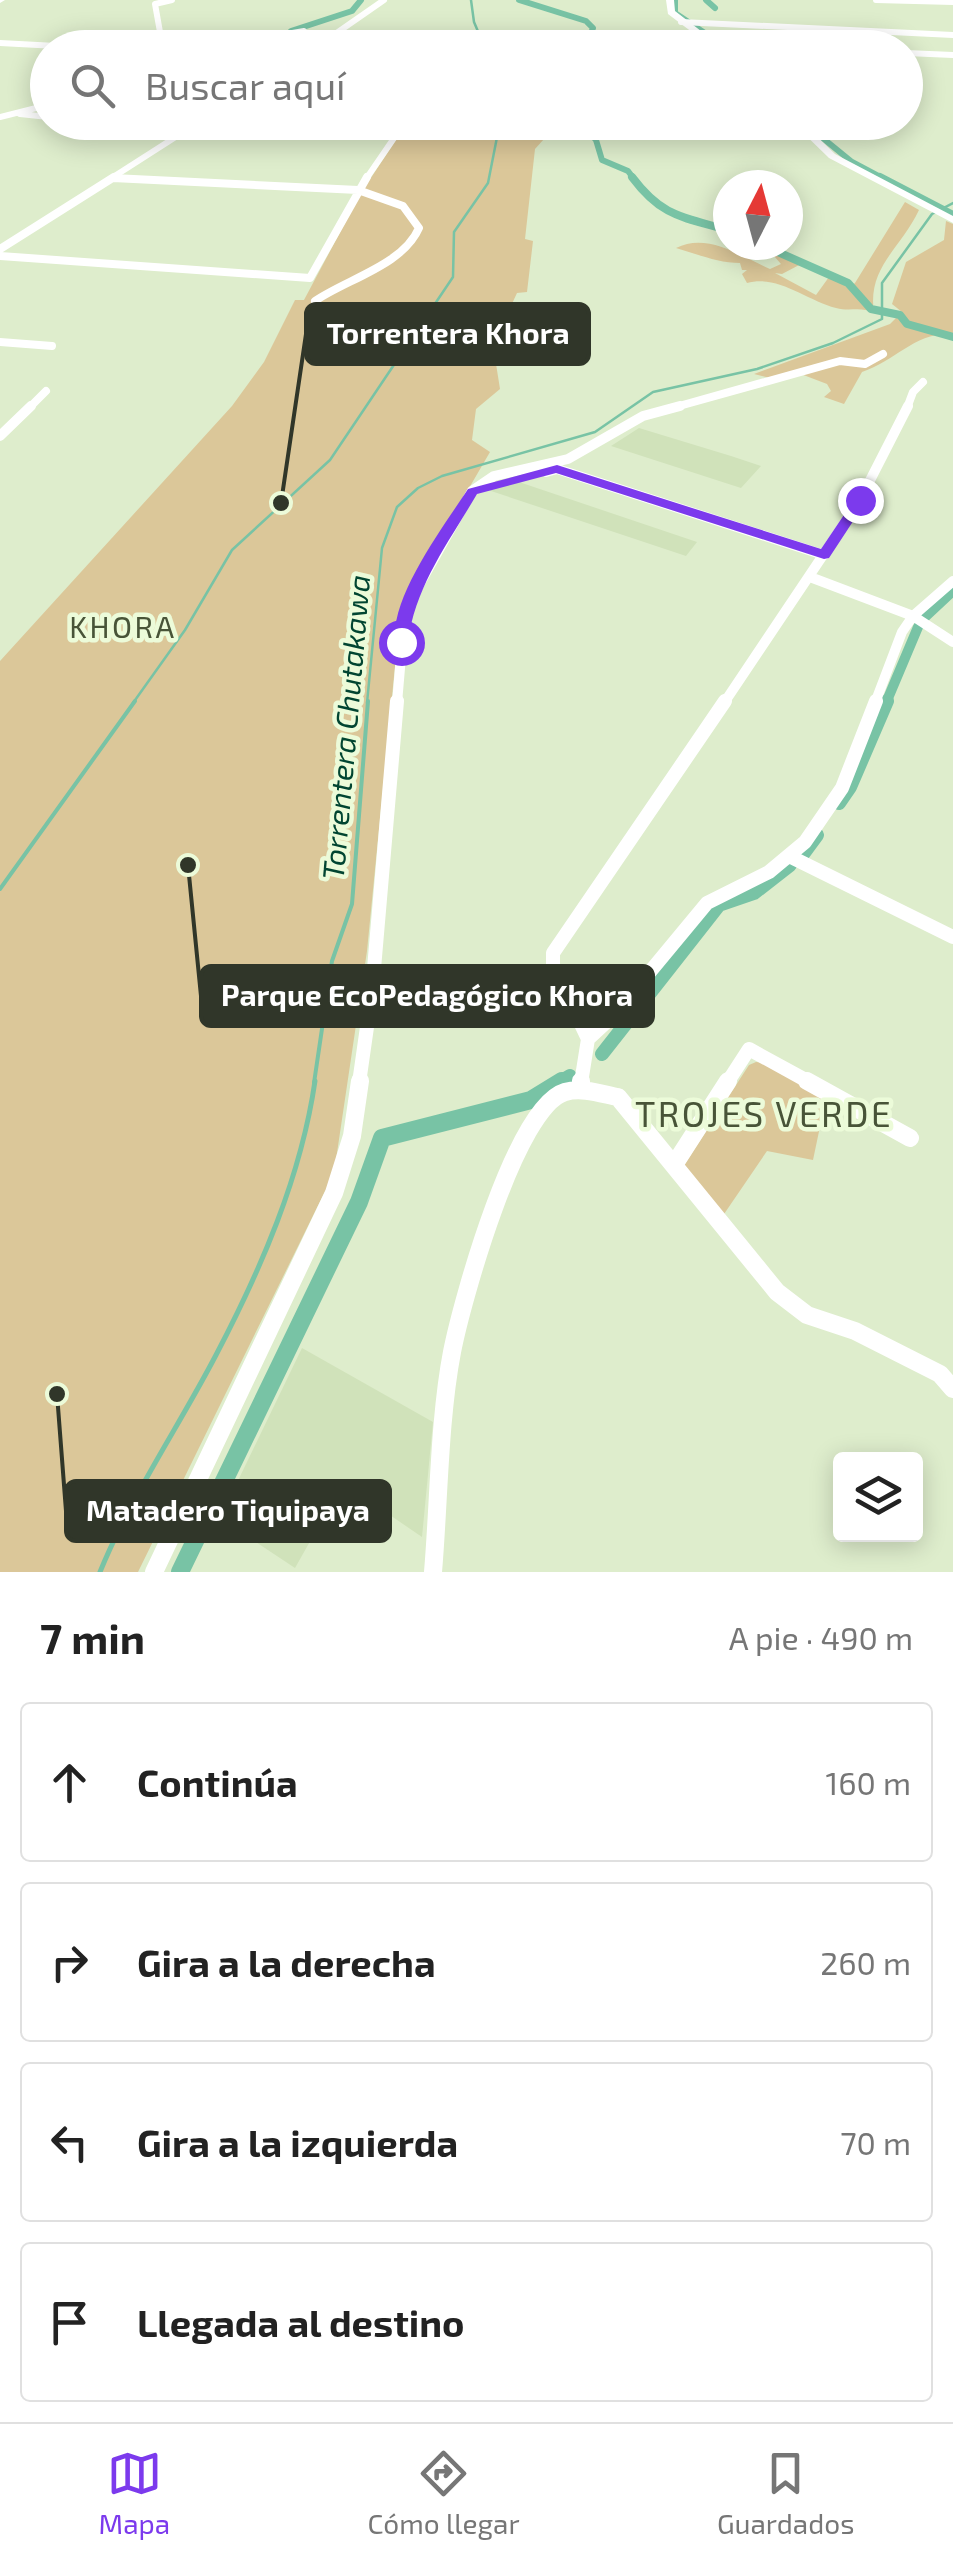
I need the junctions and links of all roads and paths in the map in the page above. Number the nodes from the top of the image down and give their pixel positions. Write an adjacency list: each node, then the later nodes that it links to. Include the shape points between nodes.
1 (172, 0): 8 (street, via 154,4)
2 (384, 0): 9 (street)
3 (670, 0): 7 (street)
4 (876, 0): 6 (street)
5 (932, 0): 6 (street)
6 (953, 2)
7 (680, 22): 10 (street); 11 (street)
8 (160, 30)
9 (341, 30)
10 (692, 30)
11 (848, 30)
12 (923, 34): 13 (street)
13 (953, 35)
14 (0, 44): 15 (street)
15 (30, 45)
16 (923, 54): 17 (street)
17 (953, 55)
18 (30, 109): 19 (street)
19 (13, 113): 20 (street); 21 (street)
20 (30, 114)
21 (0, 117)
22 (171, 140): 25 (street)
23 (393, 140): 26 (street)
24 (815, 140): 27 (street, via 832,156)
25 (113, 178): 26 (street); 29 (street)
26 (358, 190): 30 (street, via 310,278); 31 (street, via 403,206 419,228 418,239)
27 (953, 220)
28 (0, 238): 29 (street)
29 (15, 239): 30 (street)
30 (0, 252)
31 (315, 301)
32 (0, 342): 33 (street)
33 (52, 346)
34 (883, 354): 38 (street, via 865,364 840,360 690,400 643,416 568,458 494,476)
35 (924, 382): 39 (street)
36 (46, 391): 37 (street)
37 (0, 436)
38 (472, 491): 39 (street, via 557,469); 51 (street, via 405,610 372,992 352,1136 334,1194)
39 (824, 555): 40 (street)
40 (810, 577): 42 (street); 46 (street, via 552,953)
41 (953, 581): 42 (street)
42 (913, 616): 43 (street); 44 (street, via 842,788)
43 (953, 642)
44 (789, 856): 45 (street); 46 (street, via 707,903)
45 (953, 938)
46 (588, 1040): 47 (street)
47 (580, 1090): 49 (street, via 618,1098); 52 (street, via 562,1092 534,1115 478,1254 452,1353)
48 (910, 1138): 49 (street, via 749,1048)
49 (674, 1164): 50 (street, via 777,1292 808,1315 940,1374)
50 (953, 1389)
51 (154, 1572)
52 (433, 1572)

